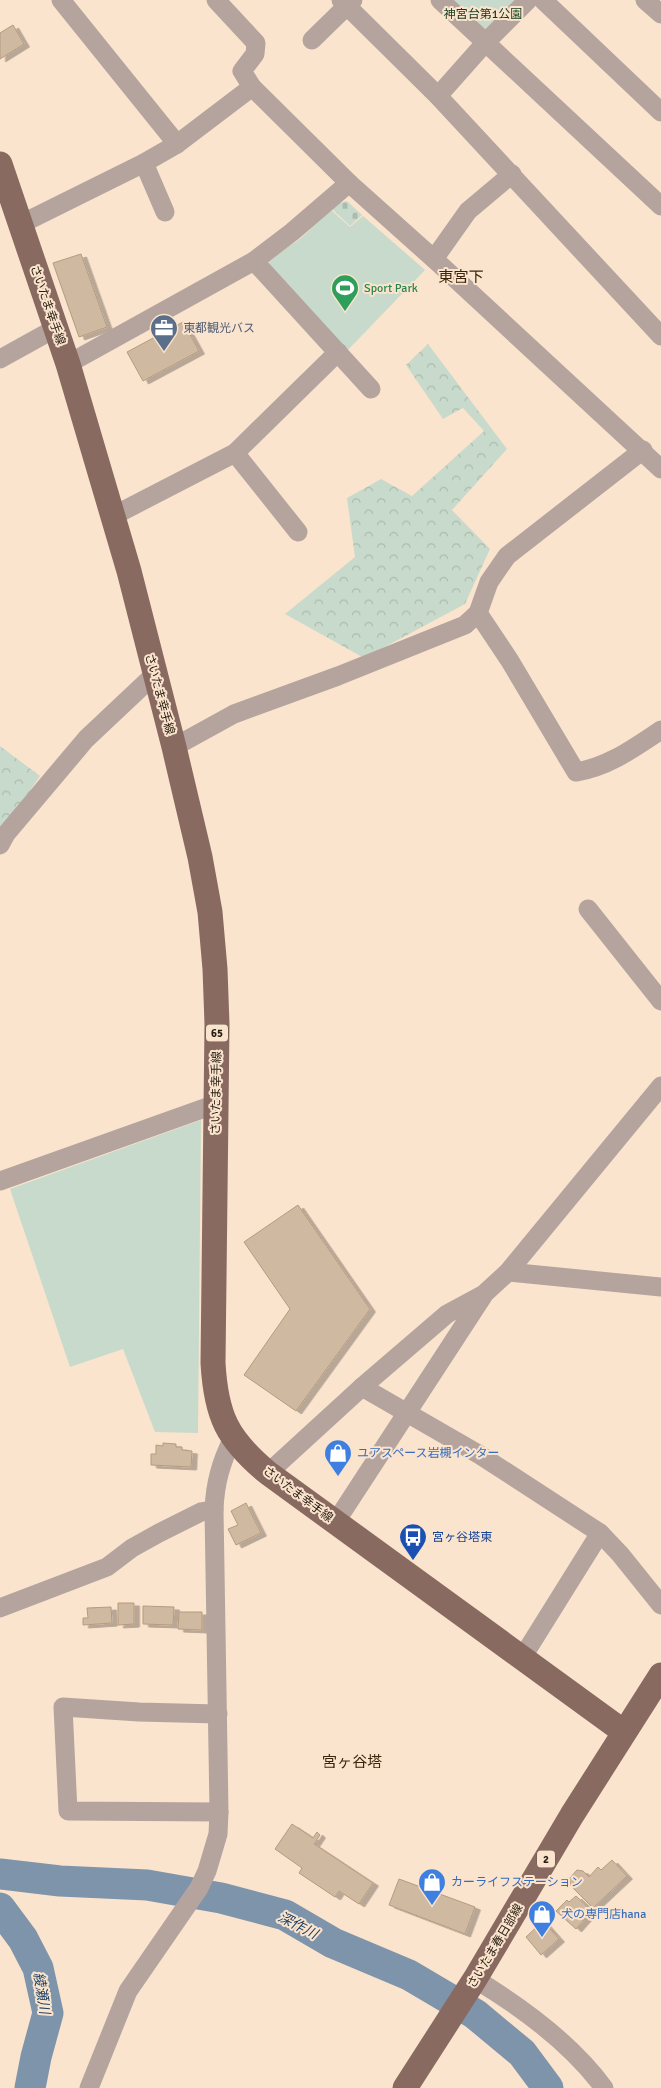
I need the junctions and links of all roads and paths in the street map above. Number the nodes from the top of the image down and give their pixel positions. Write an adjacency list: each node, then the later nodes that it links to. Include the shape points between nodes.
1 (62, 0): 14 (street)
2 (216, 0): 11 (street, via 256,43 255,54 242,70)
3 (440, 0): 10 (street)
4 (528, 0): 10 (street)
5 (543, 0): 13 (street)
6 (646, 0): 8 (street)
7 (347, 2): 9 (street); 12 (street)
8 (661, 14)
9 (312, 40)
10 (485, 43): 12 (street); 19 (street)
11 (252, 87): 14 (street); 18 (street)
12 (438, 96): 17 (street)
13 (661, 112)
14 (177, 144): 15 (street)
15 (144, 163): 20 (street); 21 (street)
16 (0, 164): 21 (main road, さいたま幸手線 / 65)
17 (512, 174): 22 (street, via 468,211); 24 (street)
18 (349, 183): 22 (street); 23 (street)
19 (661, 206)
20 (165, 212)
21 (21, 224): 25 (main road, さいたま幸手線 / 65)
22 (434, 259): 30 (street)
23 (254, 261): 26 (street); 28 (street)
24 (657, 325)
25 (56, 328): 27 (street); 28 (main road, さいたま幸手線 / 65)
26 (338, 352): 29 (street); 31 (street)
27 (0, 359)
28 (68, 364): 33 (main road, さいたま幸手線 / 65)
29 (371, 389)
30 (643, 450): 32 (street); 35 (street, via 507,556 489,582)
31 (235, 453): 33 (street); 34 (street)
32 (661, 469)
33 (113, 516): 36 (main road, さいたま幸手線 / 65)
34 (298, 532)
35 (478, 613): 37 (street, via 576,772 595,769 612,761); 38 (street, via 465,625 234,714)
36 (155, 674): 38 (main road, さいたま幸手線 / 65); 39 (street, via 86,739)
37 (661, 730)
38 (174, 747): 43 (main road, さいたま幸手線 / 65, via 210,912 217,1015)
39 (0, 845)
40 (588, 909): 41 (street)
41 (661, 1001)
42 (661, 1086): 45 (street)
43 (216, 1104): 44 (street); 50 (main road, さいたま幸手線 / 65, via 213,1363 218,1403)
44 (0, 1181)
45 (508, 1272): 46 (street); 47 (street)
46 (661, 1286)
47 (484, 1294): 48 (street, via 447,1314); 49 (street)
48 (362, 1387): 49 (street); 51 (street)
49 (406, 1413): 53 (street); 54 (street, via 480,1455)
50 (233, 1438): 51 (main road, さいたま幸手線 / 65); 52 (street, via 215,1484)
51 (268, 1473): 53 (main road, さいたま幸手線 / 65)
52 (214, 1510): 56 (street, via 201,1512 158,1533 108,1567); 59 (street)
53 (335, 1523): 57 (main road, さいたま幸手線 / 65)
54 (600, 1533): 55 (street); 57 (street)
55 (661, 1605)
56 (0, 1608)
57 (522, 1658): 60 (main road, さいたま幸手線 / 65)
58 (661, 1675): 60 (main road, さいたま春日部線 / 2)
59 (218, 1714): 61 (street); 61 (street, via 63,1706 68,1811)
60 (624, 1732): 62 (main road, さいたま春日部線 / 2)
61 (219, 1812): 63 (street, via 218,1834 199,1888 128,1991)
62 (473, 1982): 64 (main road, さいたま春日部線 / 2); 65 (street, via 522,2011 564,2044)
63 (89, 2088)
64 (405, 2088)
65 (604, 2088)

